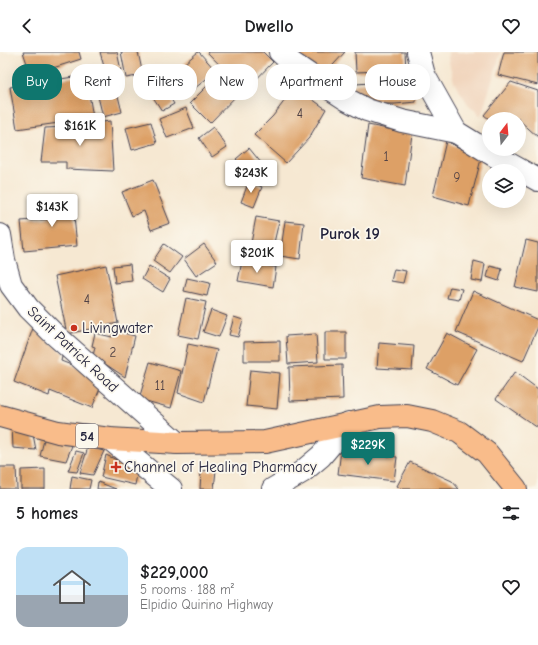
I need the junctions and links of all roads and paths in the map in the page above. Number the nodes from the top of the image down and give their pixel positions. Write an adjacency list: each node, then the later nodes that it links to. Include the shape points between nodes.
1 (280, 52): 3 (street, via 326,86 367,110 402,121)
2 (418, 52): 3 (street, via 424,75)
3 (456, 132): 4 (street)
4 (538, 180)
5 (0, 235): 9 (street, Saint Patrick Road, via 4,260 12,284 28,308)
6 (0, 416): 8 (highway, 54, via 58,432)
7 (349, 424): 9 (highway, 54, via 265,442); 11 (street, via 302,472); 12 (highway, 54, via 380,417 400,416 432,421 459,432 487,453)
8 (110, 438): 9 (highway, 54); 10 (street)
9 (177, 443)
10 (171, 489)
11 (273, 489)
12 (516, 489)

